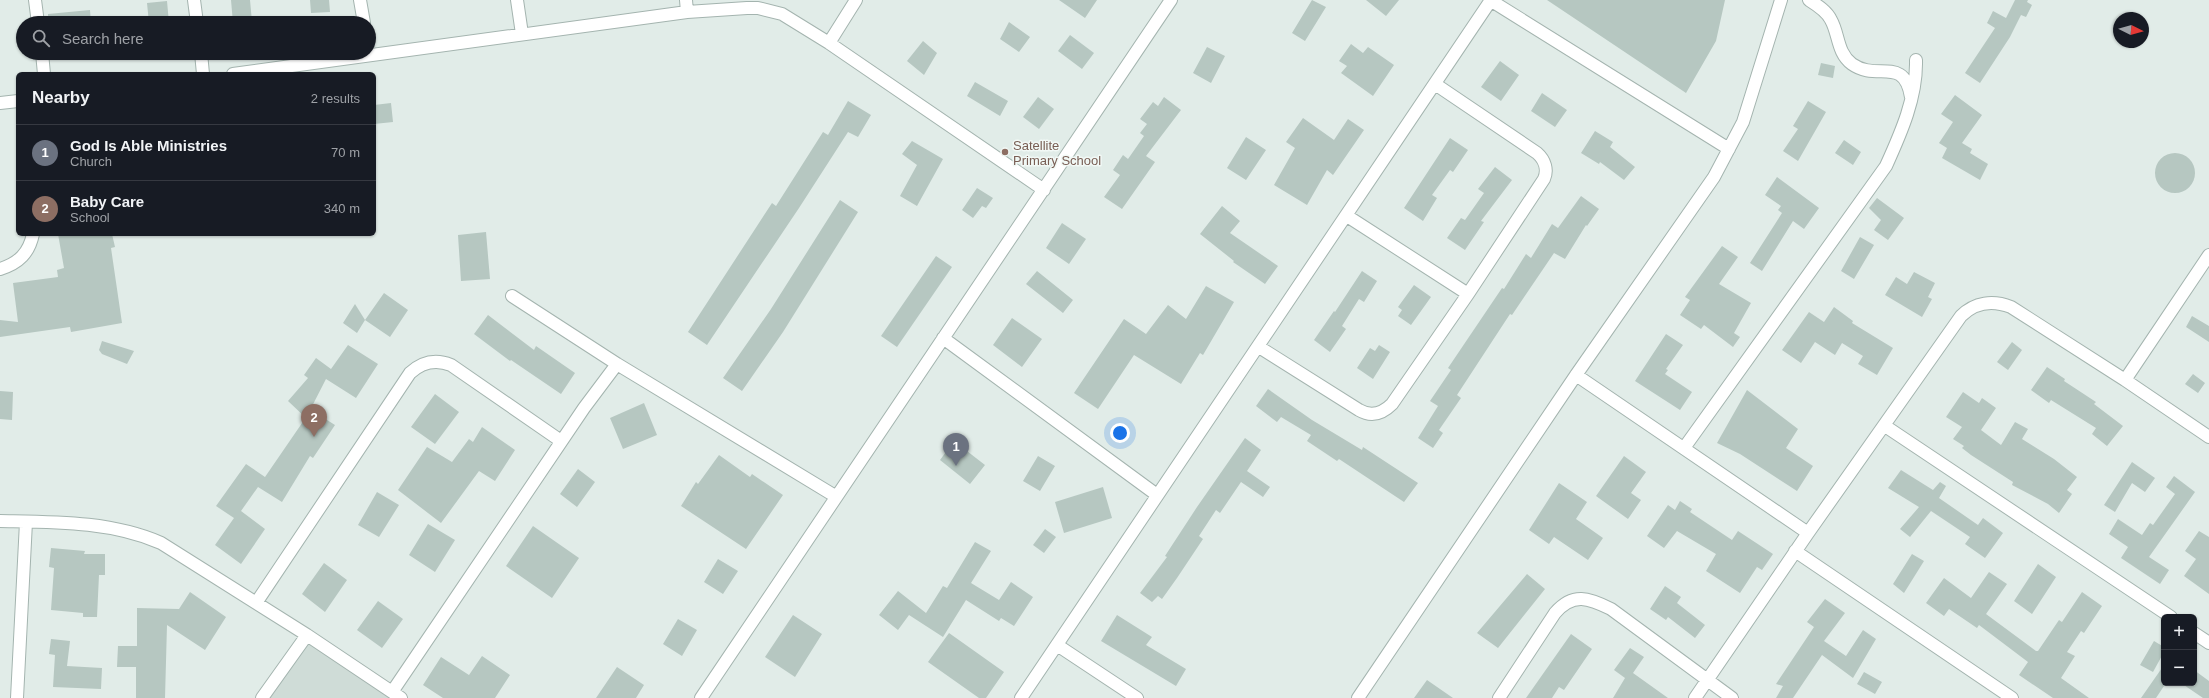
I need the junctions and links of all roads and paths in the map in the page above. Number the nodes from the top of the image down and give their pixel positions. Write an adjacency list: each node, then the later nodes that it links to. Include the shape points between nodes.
1 (35, 0): 11 (street)
2 (194, 0): 12 (street)
3 (360, 0): 13 (street)
4 (517, 0): 14 (street)
5 (856, 0): 15 (street)
6 (1171, 0): 29 (street)
7 (1491, 0): 24 (street); 28 (street)
8 (1781, 0): 28 (street, via 1743,122)
9 (1809, 0): 25 (street, via 1820,7 1831,20 1842,54 1851,64 1864,70 1901,74 1906,79)
10 (686, 6): 14 (street); 15 (street, via 769,10 782,14)
11 (37, 16)
12 (196, 16)
13 (363, 16)
14 (522, 34): 16 (street)
15 (829, 43): 29 (street)
16 (376, 53)
17 (43, 60): 21 (street)
18 (202, 60): 22 (street)
19 (328, 60): 23 (street)
20 (1916, 60): 25 (street, via 1916,85)
21 (44, 72)
22 (203, 72)
23 (246, 72)
24 (1435, 84): 30 (street); 34 (street, via 1537,153 1545,166 1544,179)
25 (1912, 98): 44 (street, via 1899,138 1873,188)
26 (16, 101): 27 (street)
27 (0, 103)
28 (1729, 149): 39 (street, via 1714,177)
29 (1044, 190): 36 (street)
30 (1347, 216): 34 (street); 37 (street)
31 (33, 236): 33 (street, via 24,256 13,265)
32 (2209, 255): 40 (street)
33 (0, 269)
34 (1468, 294): 37 (street, via 1392,404 1378,413 1364,412)
35 (512, 296): 38 (street)
36 (943, 338): 45 (street); 46 (street)
37 (1259, 347): 45 (street)
38 (617, 364): 43 (street); 46 (street)
39 (1576, 375): 44 (street); 64 (street)
40 (2125, 380): 41 (street, via 2011,307 1995,303 1980,304 1961,316); 42 (street)
41 (1885, 426): 49 (street); 52 (street)
42 (2209, 438)
43 (561, 440): 51 (street, via 451,365 433,362 420,365 410,373); 58 (street)
44 (1684, 448): 49 (street)
45 (1157, 495): 56 (street)
46 (836, 496): 61 (street)
47 (0, 521): 48 (street)
48 (26, 522): 51 (street, via 118,528 139,533 161,543); 59 (street)
49 (1808, 533): 50 (street)
50 (1795, 551): 57 (street); 68 (street)
51 (256, 603): 53 (street)
52 (2167, 614)
53 (307, 635): 58 (street); 60 (street)
54 (2197, 635): 55 (street)
55 (2209, 643)
56 (1057, 645): 62 (street); 63 (street)
57 (1707, 680): 65 (street, via 1611,610 1591,600 1580,599 1567,602 1555,613); 66 (street); 67 (street)
58 (396, 695)
59 (17, 698)
60 (262, 698)
61 (701, 698)
62 (1022, 698)
63 (1137, 698)
64 (1358, 698)
65 (1499, 698)
66 (1695, 698)
67 (1732, 698)
68 (2012, 698)

